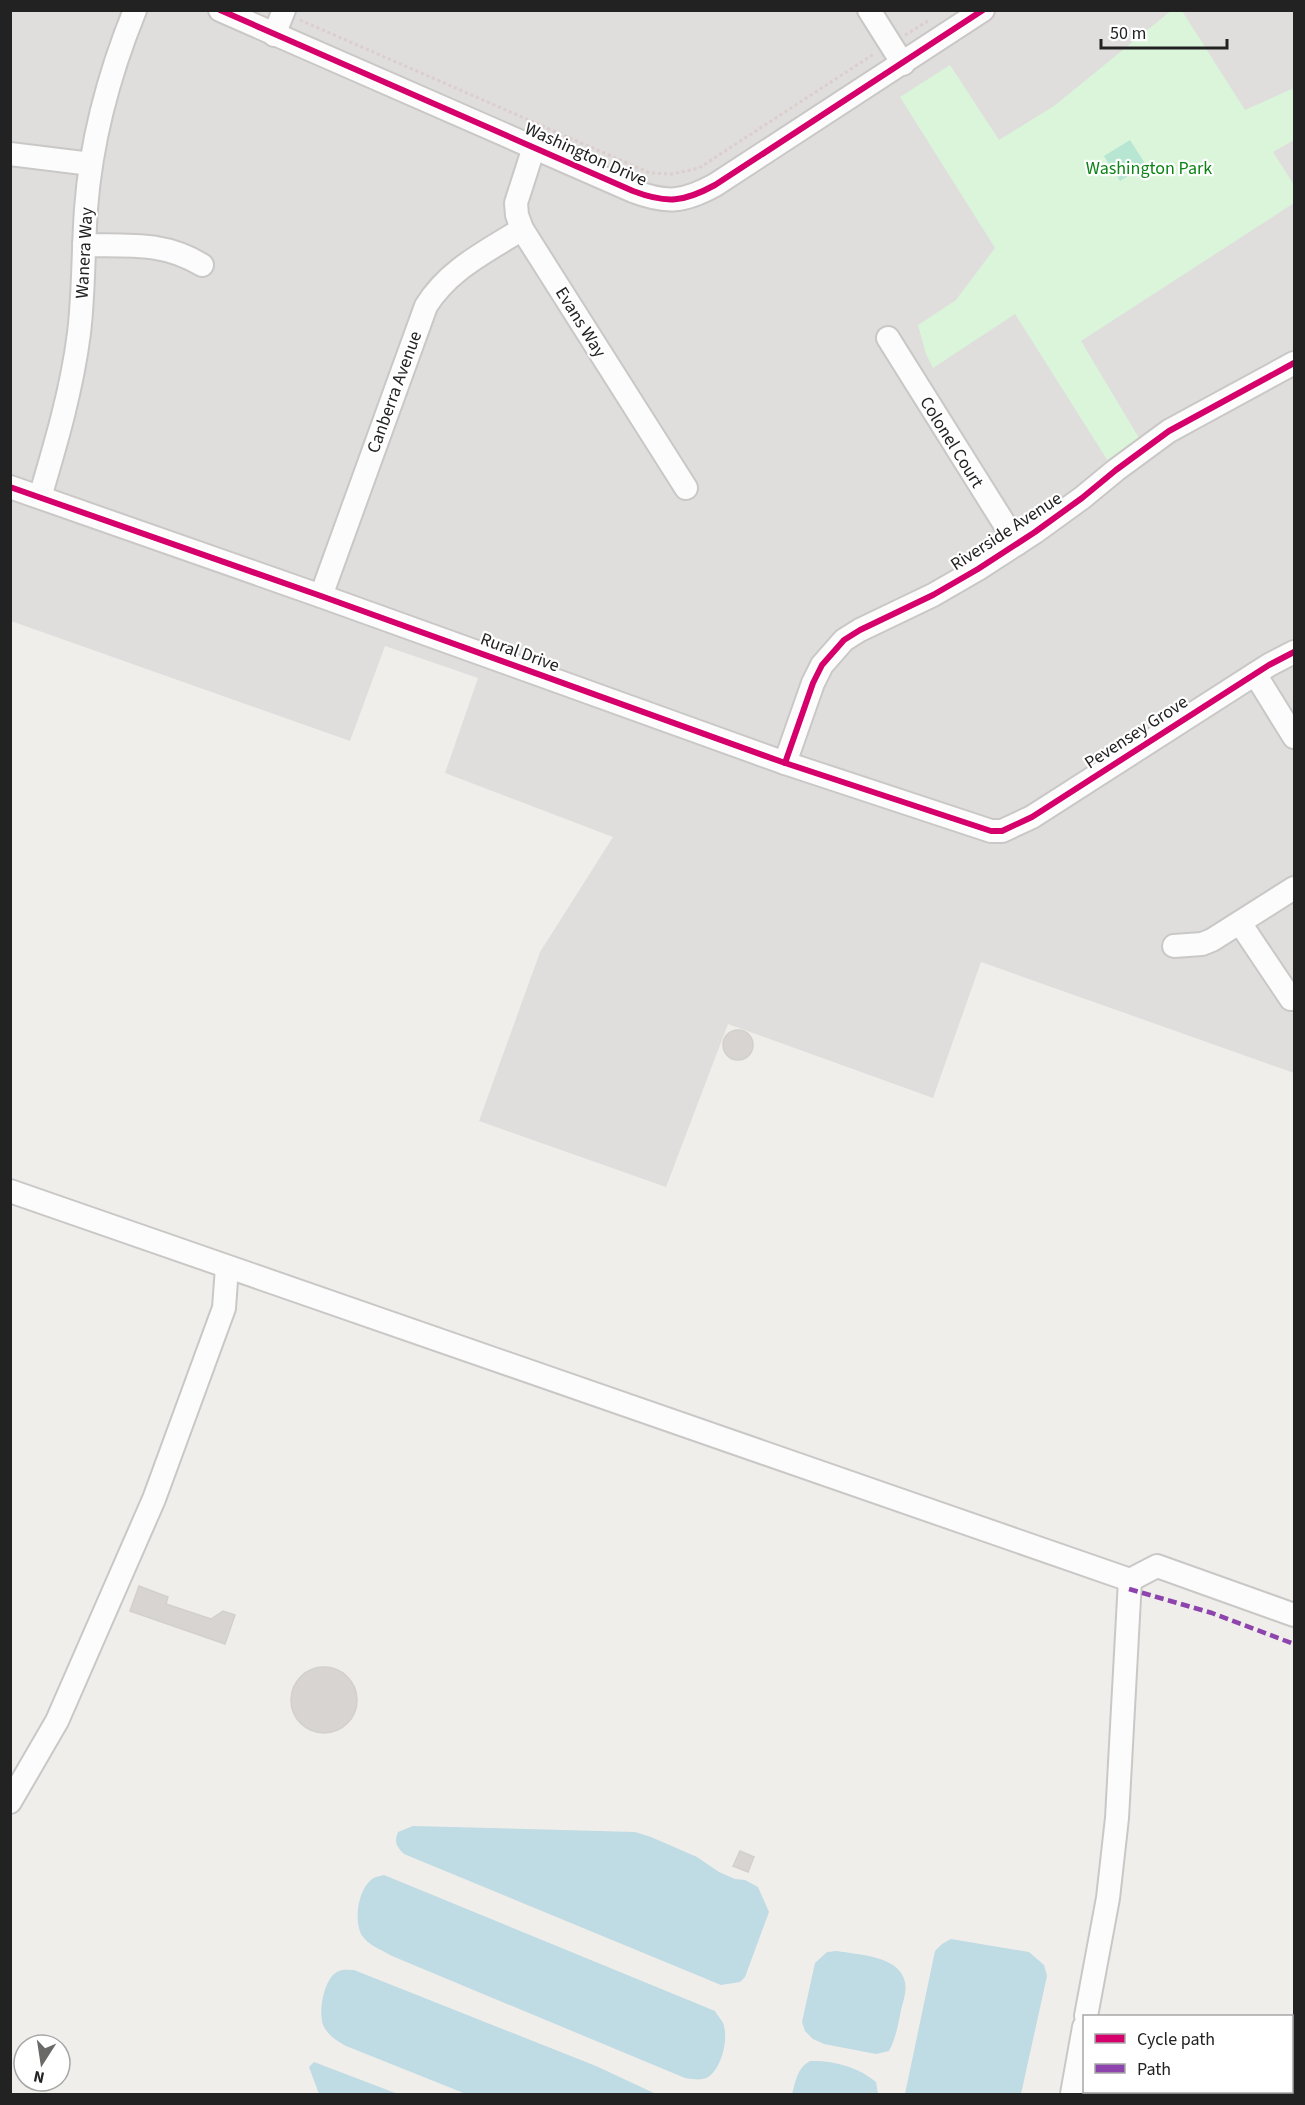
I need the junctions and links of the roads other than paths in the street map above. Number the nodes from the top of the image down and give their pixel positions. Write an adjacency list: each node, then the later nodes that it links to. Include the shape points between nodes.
1 (135, 10): 10 (street, Wanera Way, via 107,87)
2 (220, 10): 6 (street, Washington Drive)
3 (869, 10): 7 (street)
4 (983, 10): 7 (street, Washington Drive)
5 (284, 11): 6 (street)
6 (274, 35): 8 (street, Washington Drive)
7 (903, 64): 8 (street, Washington Drive, via 715,185 679,200 650,198)
8 (534, 147): 11 (street, Evans Way, via 516,202)
9 (10, 154): 10 (street)
10 (91, 164): 12 (street, Wanera Way)
11 (522, 229): 17 (street, Evans Way); 20 (street, Canberra Avenue, via 456,271 426,306)
12 (84, 245): 13 (street, via 164,248); 18 (street, Wanera Way, via 80,331 73,373)
13 (202, 265)
14 (888, 338): 19 (street, Colonel Court)
15 (1294, 363): 19 (street, Riverside Avenue, via 1169,431)
16 (10, 487): 18 (street, Rural Drive)
17 (686, 488)
18 (40, 497): 20 (street, Rural Drive)
19 (1017, 544): 24 (street, Riverside Avenue, via 933,595 844,640 822,665 813,683)
20 (321, 596): 24 (street, Rural Drive)
21 (1294, 652): 22 (street, Pevensey Grove)
22 (1255, 674): 23 (street); 25 (street, Pevensey Grove, via 1032,817 1002,831)
23 (1294, 737)
24 (785, 763): 25 (street, Rural Drive)
25 (991, 831)
26 (1294, 888): 27 (street)
27 (1240, 923): 28 (street, via 1206,943); 29 (street)
28 (1174, 946)
29 (1291, 999)
30 (10, 1191): 31 (street)
31 (227, 1267): 32 (street); 34 (street, via 224,1308 154,1499 57,1722)
32 (1130, 1580): 33 (street, via 1157,1566); 35 (street, via 1117,1818 1108,1898)
33 (1294, 1615)
34 (10, 1802)
35 (1086, 2015)
36 (1083, 2033): 37 (street)
37 (1072, 2094)

